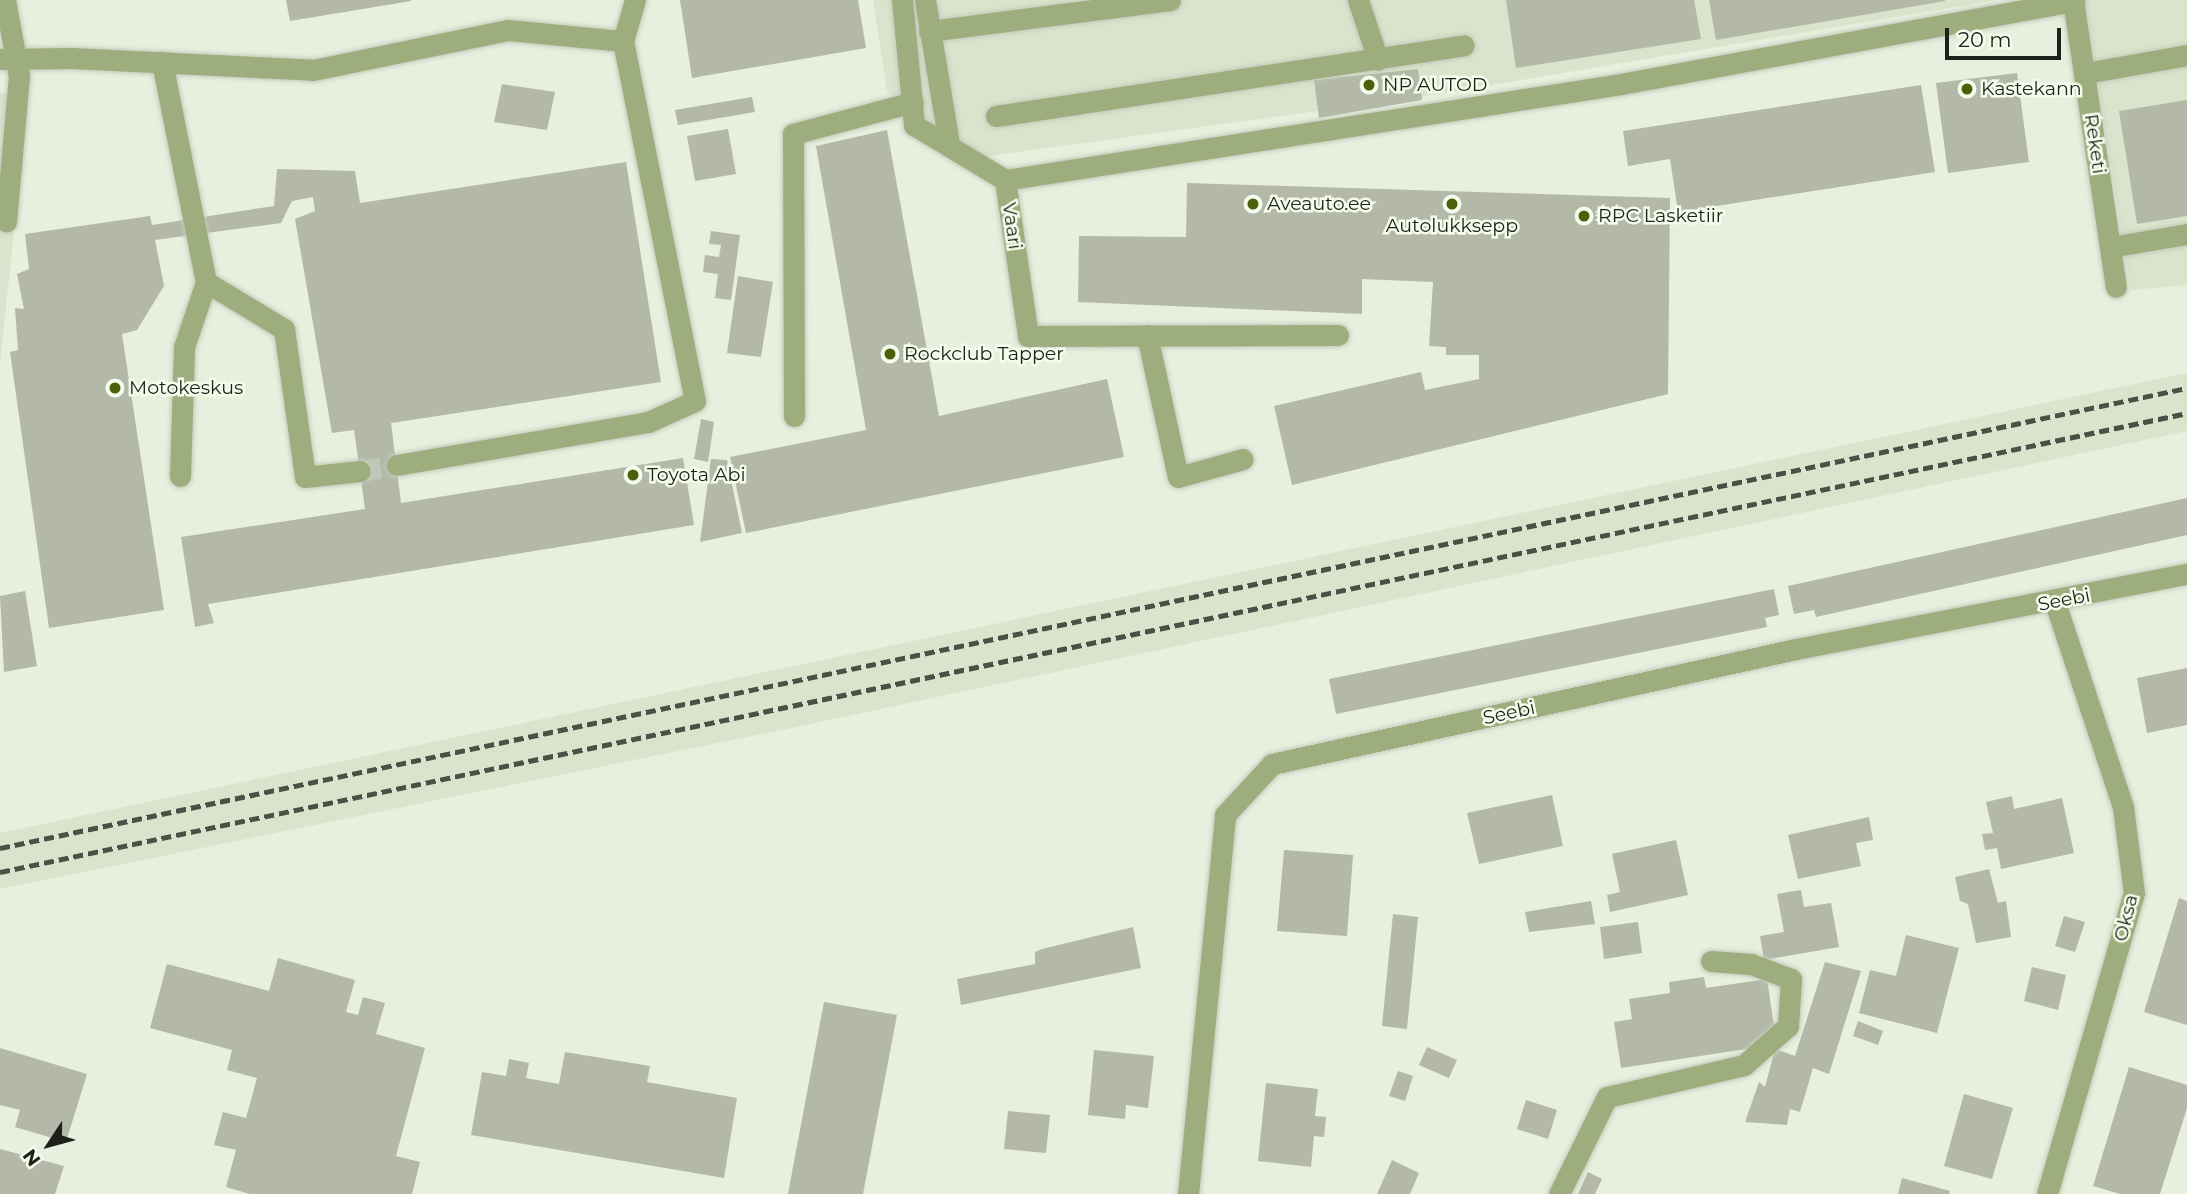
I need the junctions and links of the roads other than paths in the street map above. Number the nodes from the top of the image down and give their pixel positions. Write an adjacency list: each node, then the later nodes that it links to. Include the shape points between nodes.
1 (5, 0): 12 (street)
2 (635, 0): 9 (street)
3 (902, 0): 16 (street)
4 (925, 0): 8 (street)
5 (1170, 0): 8 (street)
6 (1358, 0): 13 (street)
7 (2073, 1): 15 (street, Reketi); 19 (street, via 1621,84)
8 (929, 31): 18 (street)
9 (623, 41): 14 (street, via 508,30 313,70); 29 (street, via 695,401 648,422)
10 (1465, 45): 13 (street)
11 (2187, 55): 15 (street)
12 (6, 60): 14 (street); 20 (street, via 19,76)
13 (1378, 60): 17 (street)
14 (162, 62): 23 (street)
15 (2085, 74): 22 (street, Reketi)
16 (913, 102): 18 (street, Vaari, via 914,125); 27 (street, via 793,134)
17 (996, 116)
18 (949, 144): 19 (street, Vaari)
19 (1005, 180): 25 (street, Vaari, via 1028,336)
20 (6, 222)
21 (2187, 234): 22 (street)
22 (2110, 247): 24 (street, Reketi)
23 (206, 282): 30 (street, via 284,329 305,477); 31 (street, via 184,347)
24 (2116, 287)
25 (1147, 335): 26 (street); 28 (street, via 1178,477)
26 (1338, 335)
27 (794, 416)
28 (1243, 459)
29 (397, 465)
30 (360, 471)
31 (180, 476)
32 (2187, 574): 33 (street, Seebi)
33 (2056, 602): 35 (street, Seebi, via 1796,649 1272,764 1225,815); 37 (street, Oksa, via 2123,807 2134,893)
34 (1711, 961): 36 (street, via 1751,964 1791,979 1788,1026 1744,1065 1607,1097)
35 (1188, 1194)
36 (1559, 1194)
37 (2047, 1194)

